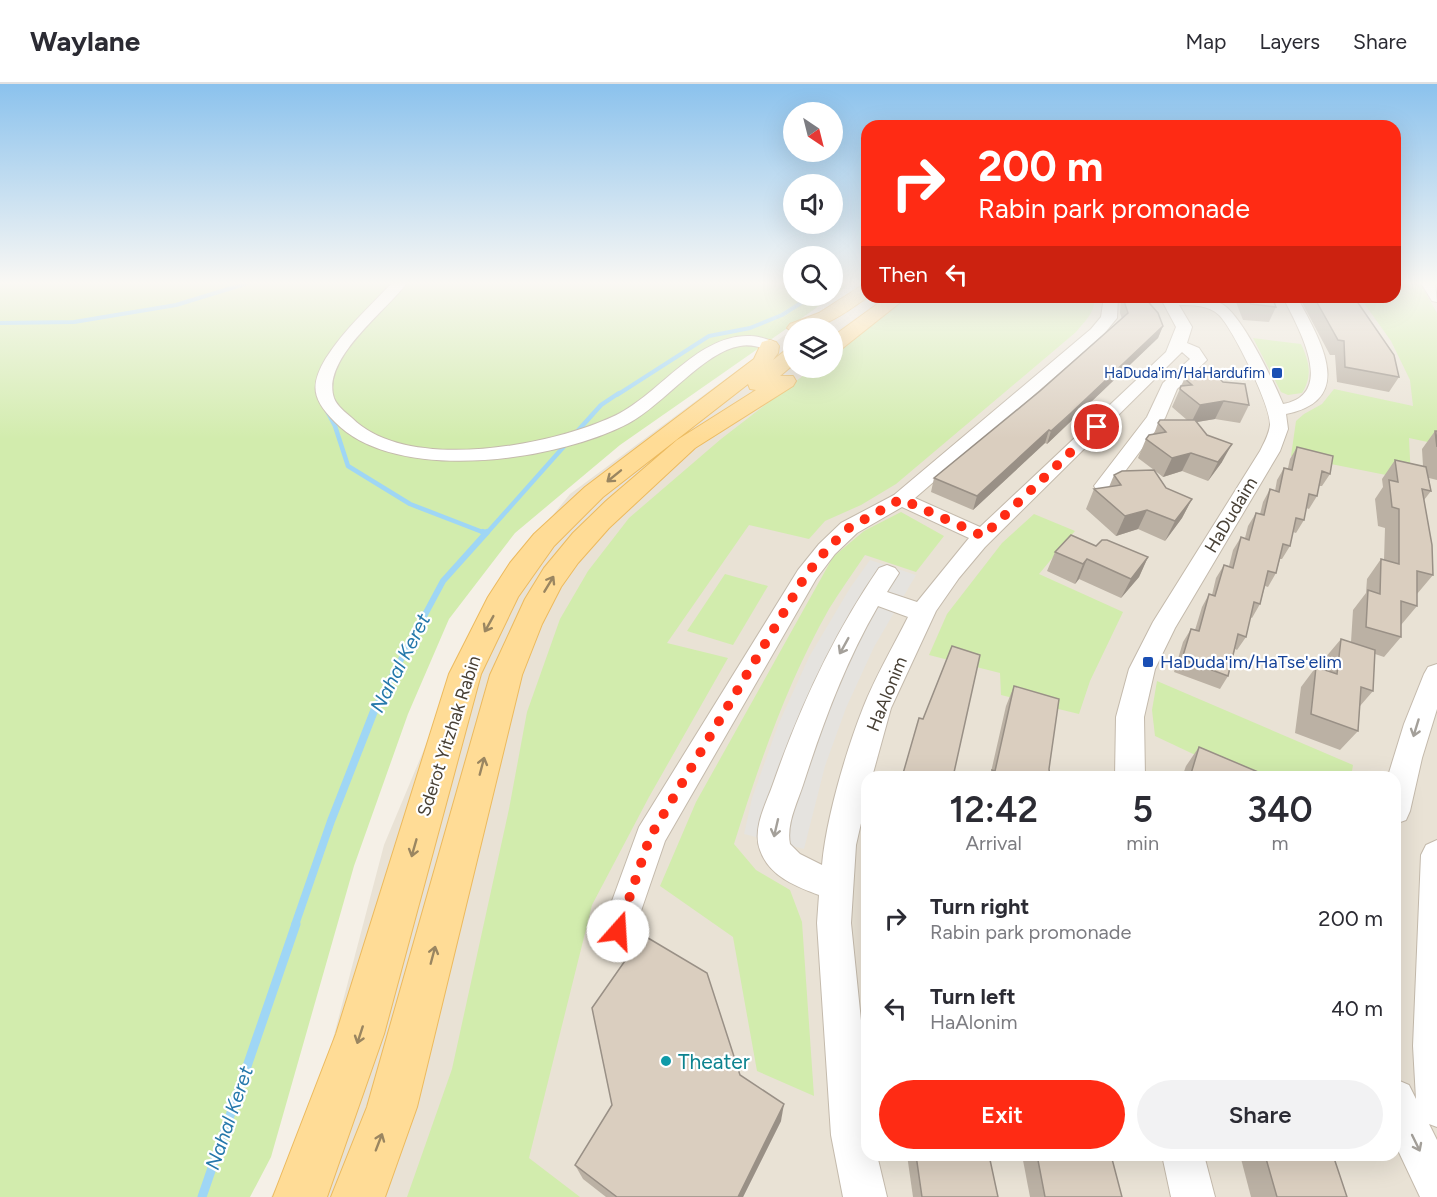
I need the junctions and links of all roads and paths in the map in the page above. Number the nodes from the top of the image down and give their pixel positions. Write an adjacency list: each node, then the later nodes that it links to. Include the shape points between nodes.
1 (354, 335): 7 (street, via 334,358 324,382 328,404 341,420 378,442 453,456 496,454 579,436 632,415 717,348 740,341)
2 (367, 335): 8 (street, via 340,371 343,401 362,421 398,437 461,447 540,440 574,430 627,408 710,344 735,335)
3 (1094, 335): 16 (street)
4 (1181, 335): 11 (street)
5 (1237, 335): 13 (street, HaDudaim)
6 (1308, 335): 13 (street, via 1320,369 1317,390 1312,399 1300,406)
7 (783, 338)
8 (783, 338)
9 (783, 340): 30 (main road, Sderot Yitzhak Rabin, one-way to 30, via 568,516 520,570 484,632 465,674 446,734 360,1034)
10 (783, 341): 14 (main road, Sderot Yitzhak Rabin)
11 (1178, 345): 15 (street, via 1192,350 1199,360 1169,387 1150,428); 17 (street, HaAlonim, via 1173,355)
12 (791, 378): 14 (main road)
13 (1276, 410): 20 (street, HaDudaim, via 1280,423 1270,452 1162,628 1142,669 1130,717)
14 (678, 451): 31 (main road, Sderot Yitzhak Rabin, one-way to 14, via 392,1107 506,675 522,635 553,577 575,548)
15 (1104, 486)
16 (901, 499): 17 (street); 24 (street, via 849,528 806,575 650,837)
17 (983, 536): 18 (street, HaAlonim)
18 (923, 613): 23 (street, HaAlonim, via 877,708 840,845); 23 (street, one-way to 23, via 880,584 833,665 804,733 772,841 780,857 806,875)
19 (1437, 674): 21 (street, one-way to 21)
20 (1130, 771)
21 (1401, 779)
22 (1437, 855): 25 (street)
23 (836, 885): 32 (street, HaAlonim, via 834,923 841,1018 852,1135)
24 (618, 931)
25 (1435, 945): 26 (street, via 1432,1046)
26 (1437, 1107)
27 (1401, 1112): 29 (street, one-way to 29)
28 (1184, 1161): 33 (street)
29 (1437, 1186)
30 (300, 1197)
31 (358, 1197)
32 (864, 1197)
33 (1193, 1197)

